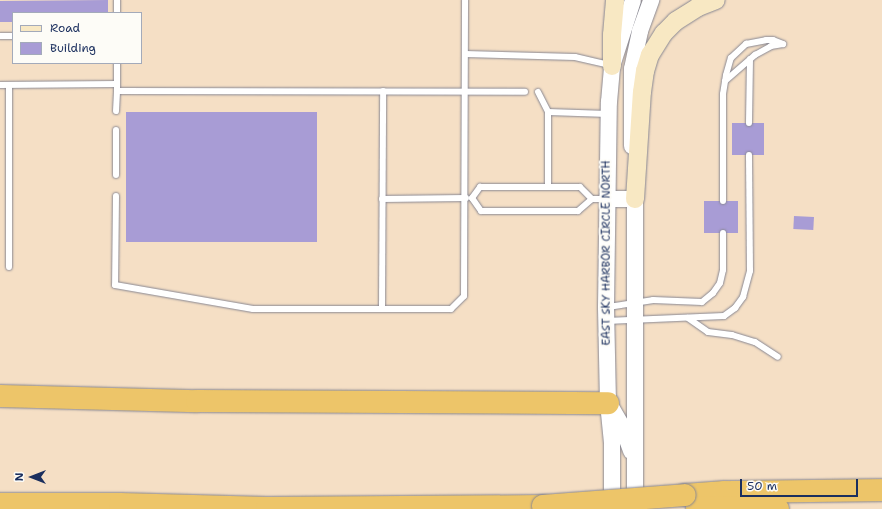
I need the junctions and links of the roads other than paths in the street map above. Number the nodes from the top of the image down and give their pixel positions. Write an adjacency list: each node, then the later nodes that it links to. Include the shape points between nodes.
1 (117, 0): 7 (lane)
2 (465, 0): 10 (lane)
3 (615, 0): 13 (main road)
4 (633, 0): 13 (street, EAST SKY HARBOR CIRCLE NORTH)
5 (651, 0): 35 (street, via 640,31 632,69 631,125)
6 (716, 0): 35 (main road, via 689,11 676,21 664,33 650,55 642,92)
7 (117, 12)
8 (0, 36): 9 (lane)
9 (12, 36)
10 (465, 54): 13 (lane, via 576,57); 19 (lane)
11 (750, 59): 14 (lane); 14 (lane, via 771,46 783,44 773,40 746,44 731,58); 25 (lane)
12 (117, 64): 17 (lane)
13 (612, 66): 24 (street, EAST SKY HARBOR CIRCLE NORTH)
14 (725, 81): 36 (lane)
15 (0, 85): 16 (lane)
16 (9, 85): 17 (lane); 38 (lane)
17 (116, 88): 18 (lane); 22 (lane)
18 (383, 91): 19 (lane); 33 (lane)
19 (464, 91): 20 (lane); 31 (lane)
20 (524, 92)
21 (538, 92): 23 (lane)
22 (116, 111)
23 (548, 112): 24 (lane); 29 (lane)
24 (609, 114): 34 (street, EAST SKY HARBOR CIRCLE NORTH)
25 (749, 123)
26 (116, 130): 28 (lane)
27 (749, 155): 42 (lane, via 750,271 743,297 735,308 724,316)
28 (116, 175)
29 (548, 187): 32 (lane, via 480,187); 34 (lane, via 580,187)
30 (116, 196): 40 (lane, via 115,285 254,309)
31 (464, 198): 32 (lane); 33 (lane); 40 (lane, via 464,296 451,309)
32 (472, 198): 34 (lane, via 481,211 578,211)
33 (382, 199): 40 (lane)
34 (600, 199): 35 (street); 41 (street, EAST SKY HARBOR CIRCLE NORTH)
35 (635, 199): 39 (street)
36 (723, 201)
37 (723, 233): 39 (lane, via 723,270 720,283 713,294 702,302 653,300)
38 (9, 267)
39 (635, 304): 41 (lane); 43 (street)
40 (382, 309)
41 (606, 314): 43 (lane); 46 (street, EAST SKY HARBOR CIRCLE NORTH)
42 (688, 318): 43 (lane); 44 (lane, via 708,332 732,335 755,342)
43 (634, 320): 47 (street)
44 (778, 357)
45 (0, 396): 46 (highway, via 197,402)
46 (608, 403): 47 (street, via 622,426); 51 (street, EAST SKY HARBOR CIRCLE NORTH, via 612,443)
47 (635, 460): 52 (street)
48 (882, 490): 49 (highway, via 725,492)
49 (685, 501): 50 (highway, bridge, via 543,506 267,508); 53 (highway)
50 (0, 504)
51 (612, 509)
52 (635, 509)
53 (778, 509)

